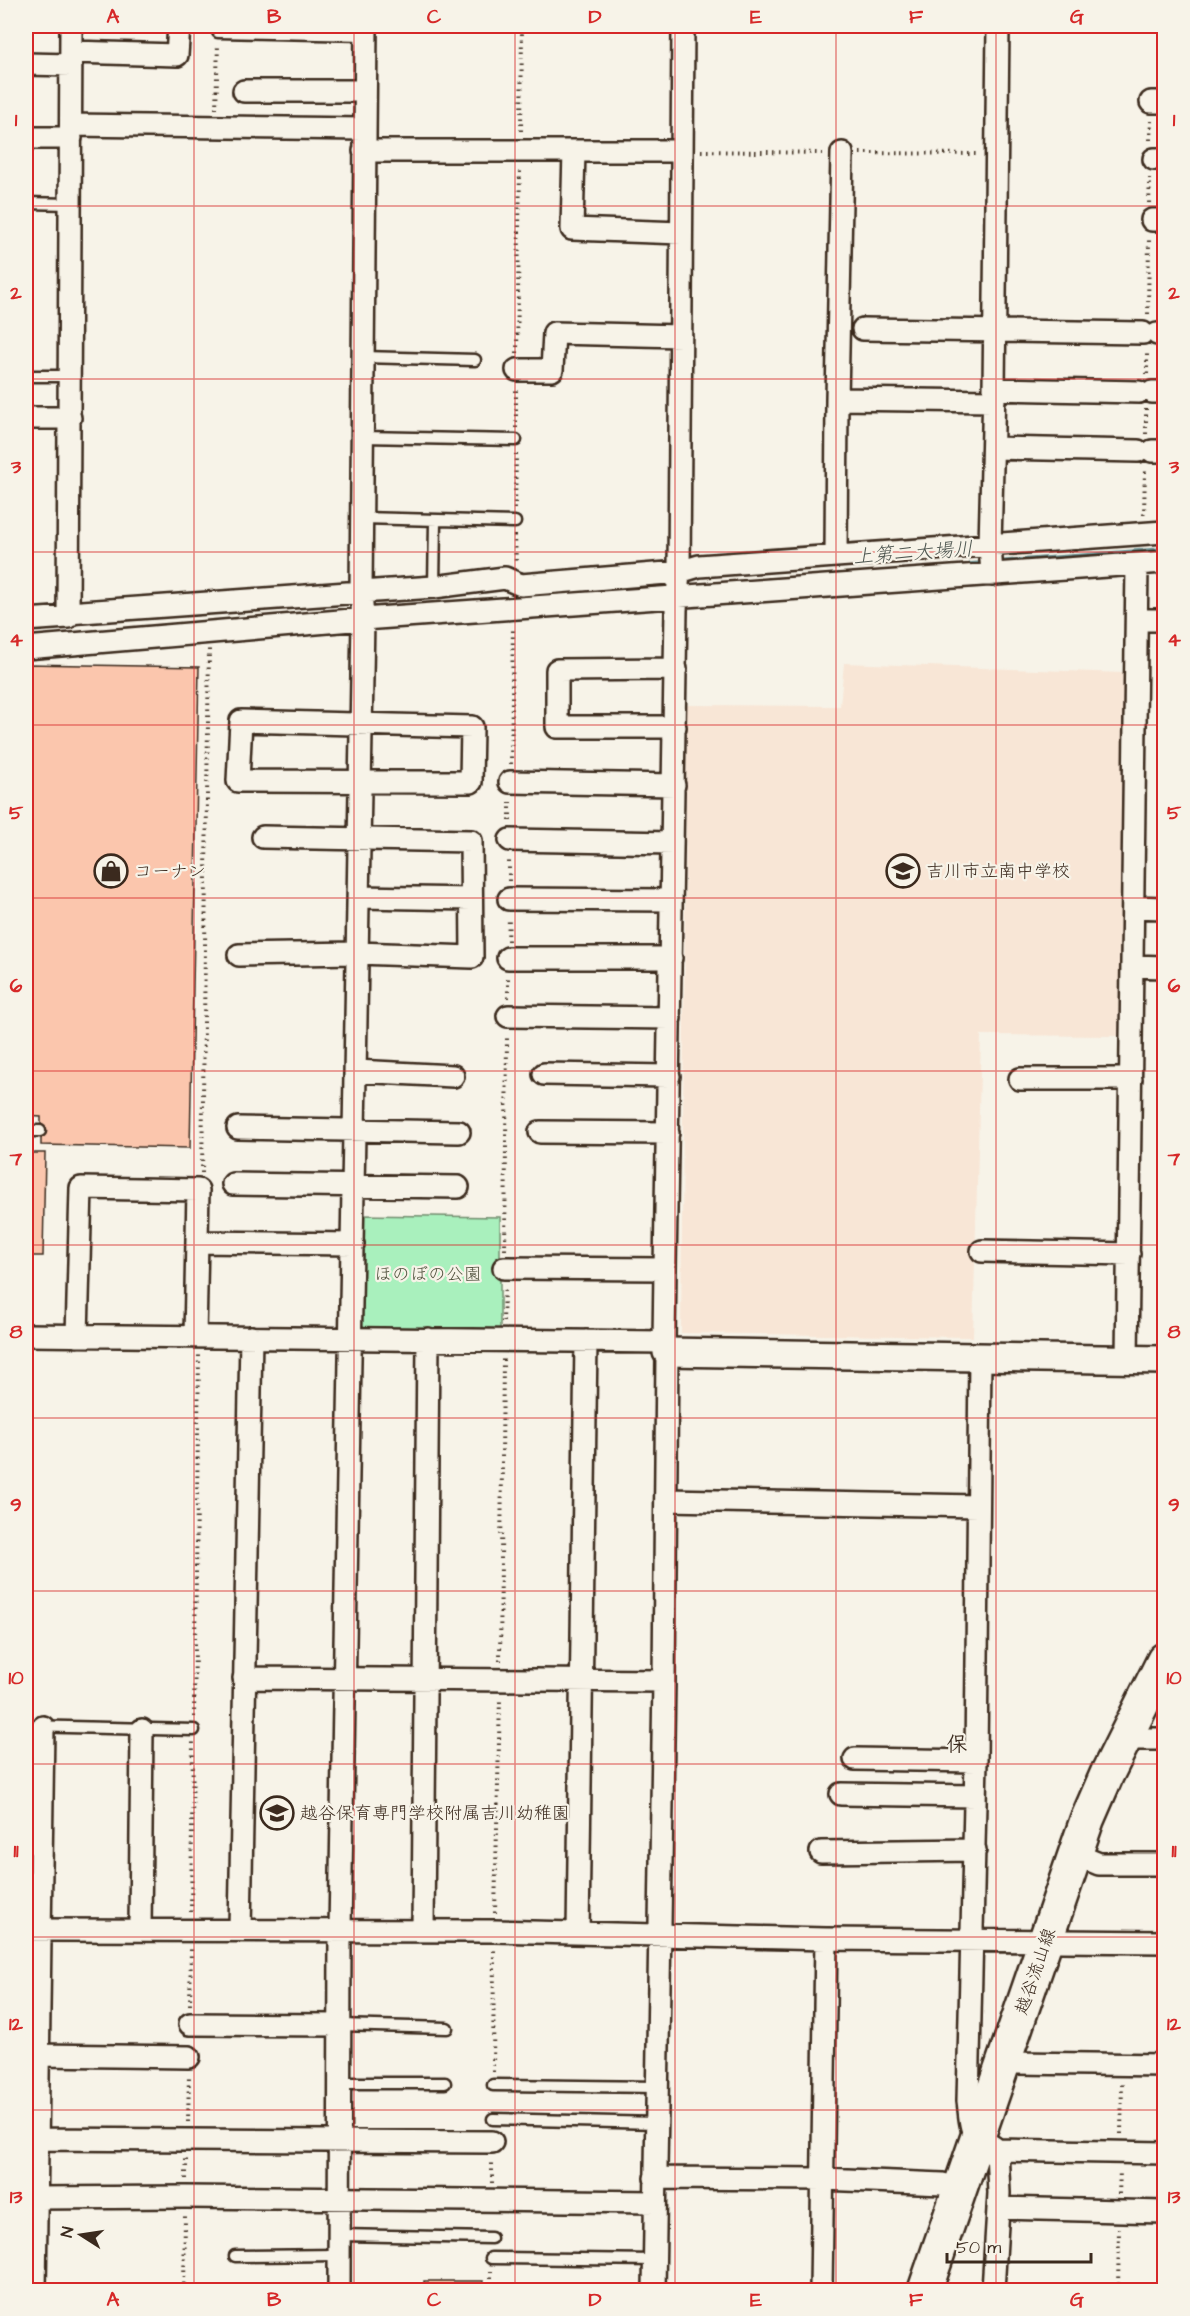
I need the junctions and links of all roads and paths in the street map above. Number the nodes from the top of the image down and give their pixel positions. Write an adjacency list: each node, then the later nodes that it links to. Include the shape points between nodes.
1 (71, 26): 8 (street)
2 (179, 26): 8 (street, via 177,55)
3 (522, 26): 17 (path)
4 (683, 26): 19 (street)
5 (998, 26): 25 (street)
6 (365, 30): 7 (lane); 11 (street)
7 (219, 32): 12 (path)
8 (71, 58): 9 (street); 14 (street)
9 (26, 64)
10 (244, 91): 11 (street)
11 (365, 91): 13 (street)
12 (215, 127): 13 (street); 14 (street)
13 (364, 129): 16 (street)
14 (71, 132): 15 (street); 22 (street)
15 (26, 138)
16 (364, 151): 17 (street); 28 (street)
17 (520, 151): 18 (street); 30 (path)
18 (574, 151): 19 (street); 23 (street, via 572,229)
19 (682, 151): 23 (street)
20 (842, 153): 35 (street)
21 (26, 203): 22 (lane)
22 (70, 204): 32 (street)
23 (681, 233): 27 (street)
24 (863, 329): 25 (street)
25 (995, 332): 26 (street); 34 (street)
26 (1155, 334)
27 (681, 336): 30 (street, via 554,333 552,370); 52 (street)
28 (363, 357): 29 (lane); 38 (street)
29 (475, 360)
30 (517, 370): 39 (path)
31 (26, 376): 32 (lane)
32 (70, 376): 37 (street)
33 (1152, 392): 34 (street)
34 (994, 395): 35 (street); 40 (street)
35 (837, 399): 47 (street)
36 (26, 418): 37 (street)
37 (70, 418): 56 (street)
38 (363, 437): 39 (lane); 42 (street)
39 (516, 440): 44 (path)
40 (993, 448): 41 (street); 46 (street)
41 (1152, 451)
42 (362, 518): 43 (lane); 54 (street)
43 (435, 521): 44 (lane); 53 (lane)
44 (515, 522): 51 (path, via 516,573)
45 (1164, 532): 46 (street)
46 (990, 544): 47 (street); 50 (street)
47 (836, 556): 52 (street, via 699,566)
48 (1164, 562): 49 (street)
49 (1137, 565): 50 (street); 58 (street)
50 (992, 574): 52 (street)
51 (512, 581): 52 (street, via 521,585); 53 (street)
52 (678, 583): 55 (street); 62 (street)
53 (434, 586): 54 (street)
54 (362, 606): 55 (street); 56 (street); 60 (street); 63 (street)
55 (513, 609): 65 (path)
56 (68, 613): 57 (street, via 68,617)
57 (26, 620)
58 (1137, 620): 59 (street); 76 (street)
59 (1164, 620)
60 (209, 634): 61 (street); 102 (path)
61 (26, 648)
62 (676, 669): 64 (street); 64 (street, via 556,670 557,727)
63 (360, 724): 66 (street); 66 (street, via 472,727 472,738 471,782); 66 (street, via 241,721 238,781)
64 (675, 728): 67 (street)
65 (510, 782): 67 (street); 70 (path)
66 (359, 783): 69 (street)
67 (674, 785): 71 (street)
68 (263, 837): 69 (street)
69 (359, 839): 72 (street); 73 (street, via 471,841)
70 (510, 840): 71 (street); 74 (path)
71 (672, 843): 75 (street)
72 (359, 897): 73 (street); 78 (street)
73 (471, 899): 78 (street, via 472,957)
74 (509, 899): 75 (street); 80 (path)
75 (671, 900): 81 (street)
76 (1132, 907): 77 (street); 82 (street)
77 (1164, 908)
78 (357, 953): 79 (street); 86 (street)
79 (239, 955)
80 (508, 958): 81 (street); 84 (path)
81 (671, 958): 85 (street)
82 (1132, 966): 83 (street); 91 (street)
83 (1164, 967)
84 (508, 1016): 85 (street); 107 (path)
85 (670, 1018): 89 (street)
86 (356, 1071): 88 (street); 93 (street)
87 (544, 1074): 89 (street)
88 (453, 1076)
89 (669, 1076): 98 (street)
90 (1020, 1079): 91 (street)
91 (1131, 1079): 106 (street)
92 (238, 1128): 93 (street)
93 (355, 1130): 97 (street); 100 (street)
94 (26, 1131): 95 (lane)
95 (40, 1131)
96 (540, 1131): 98 (street)
97 (459, 1132)
98 (668, 1133): 108 (street)
99 (233, 1184): 100 (street)
100 (354, 1185): 101 (street); 104 (street)
101 (458, 1186)
102 (198, 1190): 103 (street); 110 (street, via 81,1188)
103 (196, 1242): 104 (street); 111 (street)
104 (352, 1244): 113 (street)
105 (982, 1251): 106 (street)
106 (1129, 1254): 119 (street)
107 (504, 1268): 108 (street); 115 (path)
108 (665, 1269): 117 (street)
109 (26, 1335): 110 (street)
110 (77, 1336): 111 (street)
111 (195, 1337): 112 (street); 132 (path, via 199,1355)
112 (251, 1337): 113 (street); 124 (street)
113 (351, 1338): 114 (street); 128 (street)
114 (428, 1340): 115 (street); 125 (street)
115 (503, 1340): 116 (street); 126 (path)
116 (586, 1341): 117 (street); 127 (street)
117 (666, 1347): 118 (street); 121 (street)
118 (980, 1356): 119 (street); 122 (street)
119 (1127, 1359): 120 (street)
120 (1164, 1360)
121 (666, 1500): 122 (street); 129 (street)
122 (978, 1506): 136 (street)
123 (1164, 1660): 133 (main road, 越谷流山線)
124 (243, 1678): 128 (street); 147 (street)
125 (424, 1680): 126 (street); 128 (street); 149 (street)
126 (500, 1680): 127 (street); 150 (path)
127 (582, 1680): 129 (street); 151 (street)
128 (345, 1681): 148 (street)
129 (664, 1681): 152 (street)
130 (34, 1726): 131 (lane); 137 (street)
131 (142, 1730): 132 (lane); 145 (street)
132 (194, 1730): 146 (path)
133 (1124, 1738): 134 (street); 142 (main road, 越谷流山線)
134 (1164, 1739)
135 (855, 1759): 136 (street)
136 (976, 1761): 139 (street)
137 (34, 1783): 144 (street, via 38,1840)
138 (841, 1794): 139 (street)
139 (975, 1796): 140 (street)
140 (975, 1850): 141 (street); 154 (street)
141 (821, 1852)
142 (1075, 1854): 143 (street, via 1099,1864); 155 (main road, 越谷流山線)
143 (1164, 1864)
144 (34, 1930): 145 (street); 160 (street)
145 (140, 1930): 146 (street)
146 (191, 1930): 147 (street); 157 (path)
147 (240, 1930): 148 (street)
148 (340, 1930): 149 (street); 158 (street)
149 (423, 1930): 150 (street)
150 (494, 1931): 151 (street)
151 (578, 1933): 152 (street)
152 (659, 1934): 153 (street); 168 (street)
153 (826, 1939): 154 (street); 180 (street)
154 (972, 1940): 155 (street); 175 (street, via 968,2101 972,2130)
155 (1046, 1940): 156 (street); 162 (main road, 越谷流山線)
156 (1164, 1942)
157 (190, 2024): 158 (street)
158 (339, 2025): 159 (lane); 165 (street)
159 (447, 2028)
160 (39, 2055): 161 (street); 171 (street)
161 (189, 2057): 172 (path)
162 (1006, 2059): 163 (street, via 1016,2063); 175 (main road, 越谷流山線)
163 (1122, 2064): 164 (street); 176 (path)
164 (1164, 2065)
165 (339, 2083): 166 (lane); 173 (street)
166 (445, 2084)
167 (493, 2085): 168 (lane)
168 (657, 2087): 170 (street)
169 (493, 2119): 170 (lane)
170 (657, 2123): 179 (street)
171 (38, 2139): 172 (street); 178 (street)
172 (187, 2139): 173 (street); 182 (path)
173 (339, 2141): 174 (street); 184 (street)
174 (492, 2142)
175 (988, 2145): 176 (street); 181 (main road, 越谷流山線); 186 (street)
176 (1120, 2153): 177 (street); 187 (path)
177 (1164, 2153)
178 (31, 2169): 183 (street)
179 (655, 2178): 180 (street); 185 (street)
180 (823, 2179): 181 (street, via 943,2184); 198 (street)
181 (961, 2189): 199 (main road, 越谷流山線)
182 (185, 2197): 183 (street); 184 (street); 195 (path)
183 (37, 2198): 194 (street)
184 (340, 2198): 185 (street); 190 (street)
185 (655, 2202): 193 (street)
186 (998, 2208): 187 (street); 200 (street)
187 (1119, 2211): 188 (street); 201 (path)
188 (1164, 2211)
189 (491, 2238): 190 (lane)
190 (340, 2245): 191 (lane); 196 (street)
191 (236, 2256)
192 (491, 2258): 193 (lane)
193 (655, 2260): 197 (street)
194 (35, 2290)
195 (184, 2290)
196 (339, 2290)
197 (654, 2290)
198 (821, 2290)
199 (925, 2290)
200 (993, 2290)
201 (1118, 2290)

